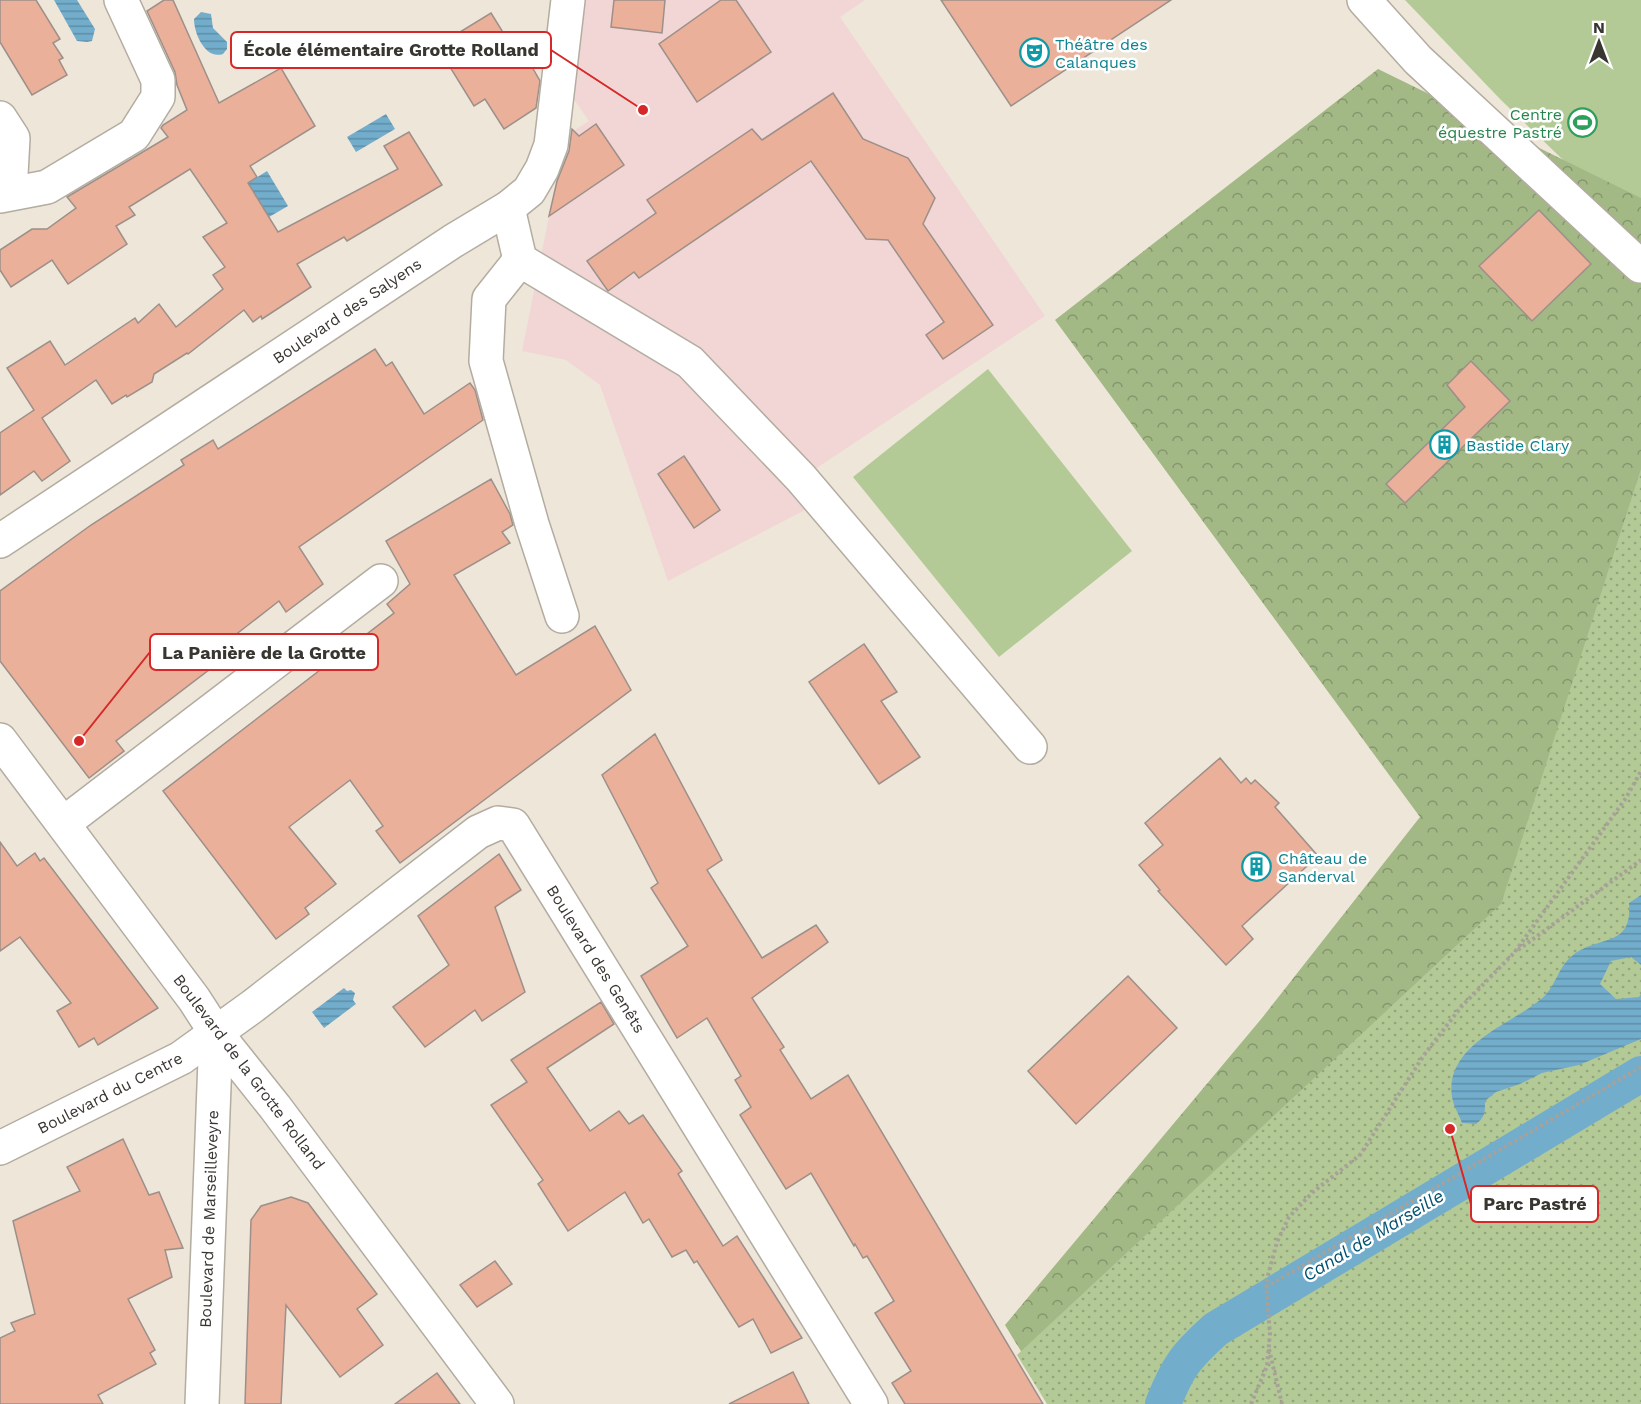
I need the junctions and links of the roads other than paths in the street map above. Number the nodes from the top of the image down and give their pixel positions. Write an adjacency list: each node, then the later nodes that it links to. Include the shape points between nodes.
1 (121, 0): 5 (street, via 158,80 158,97 134,135 47,187)
2 (568, 0): 6 (street, Boulevard des Salyens, via 551,145 529,191)
3 (1364, 0): 8 (street, via 1419,60)
4 (0, 118): 5 (street, via 13,138)
5 (5, 194)
6 (508, 208): 7 (street); 9 (street, Boulevard des Salyens)
7 (520, 260): 11 (street, via 489,299 486,361); 13 (street, via 690,362 801,478)
8 (1640, 266)
9 (0, 541)
10 (381, 581): 14 (street)
11 (562, 616)
12 (0, 740): 14 (street, Boulevard de la Grotte Rolland)
13 (1030, 747)
14 (64, 823): 15 (street, Boulevard de la Grotte Rolland)
15 (216, 1033): 16 (street, Boulevard du Centre, via 182,1058); 17 (street, Boulevard de Marseilleveyre); 18 (street, Boulevard de la Grotte Rolland); 19 (street, Boulevard des Genêts, via 478,832 498,823 513,825)
16 (0, 1148)
17 (202, 1404)
18 (497, 1404)
19 (872, 1404)

